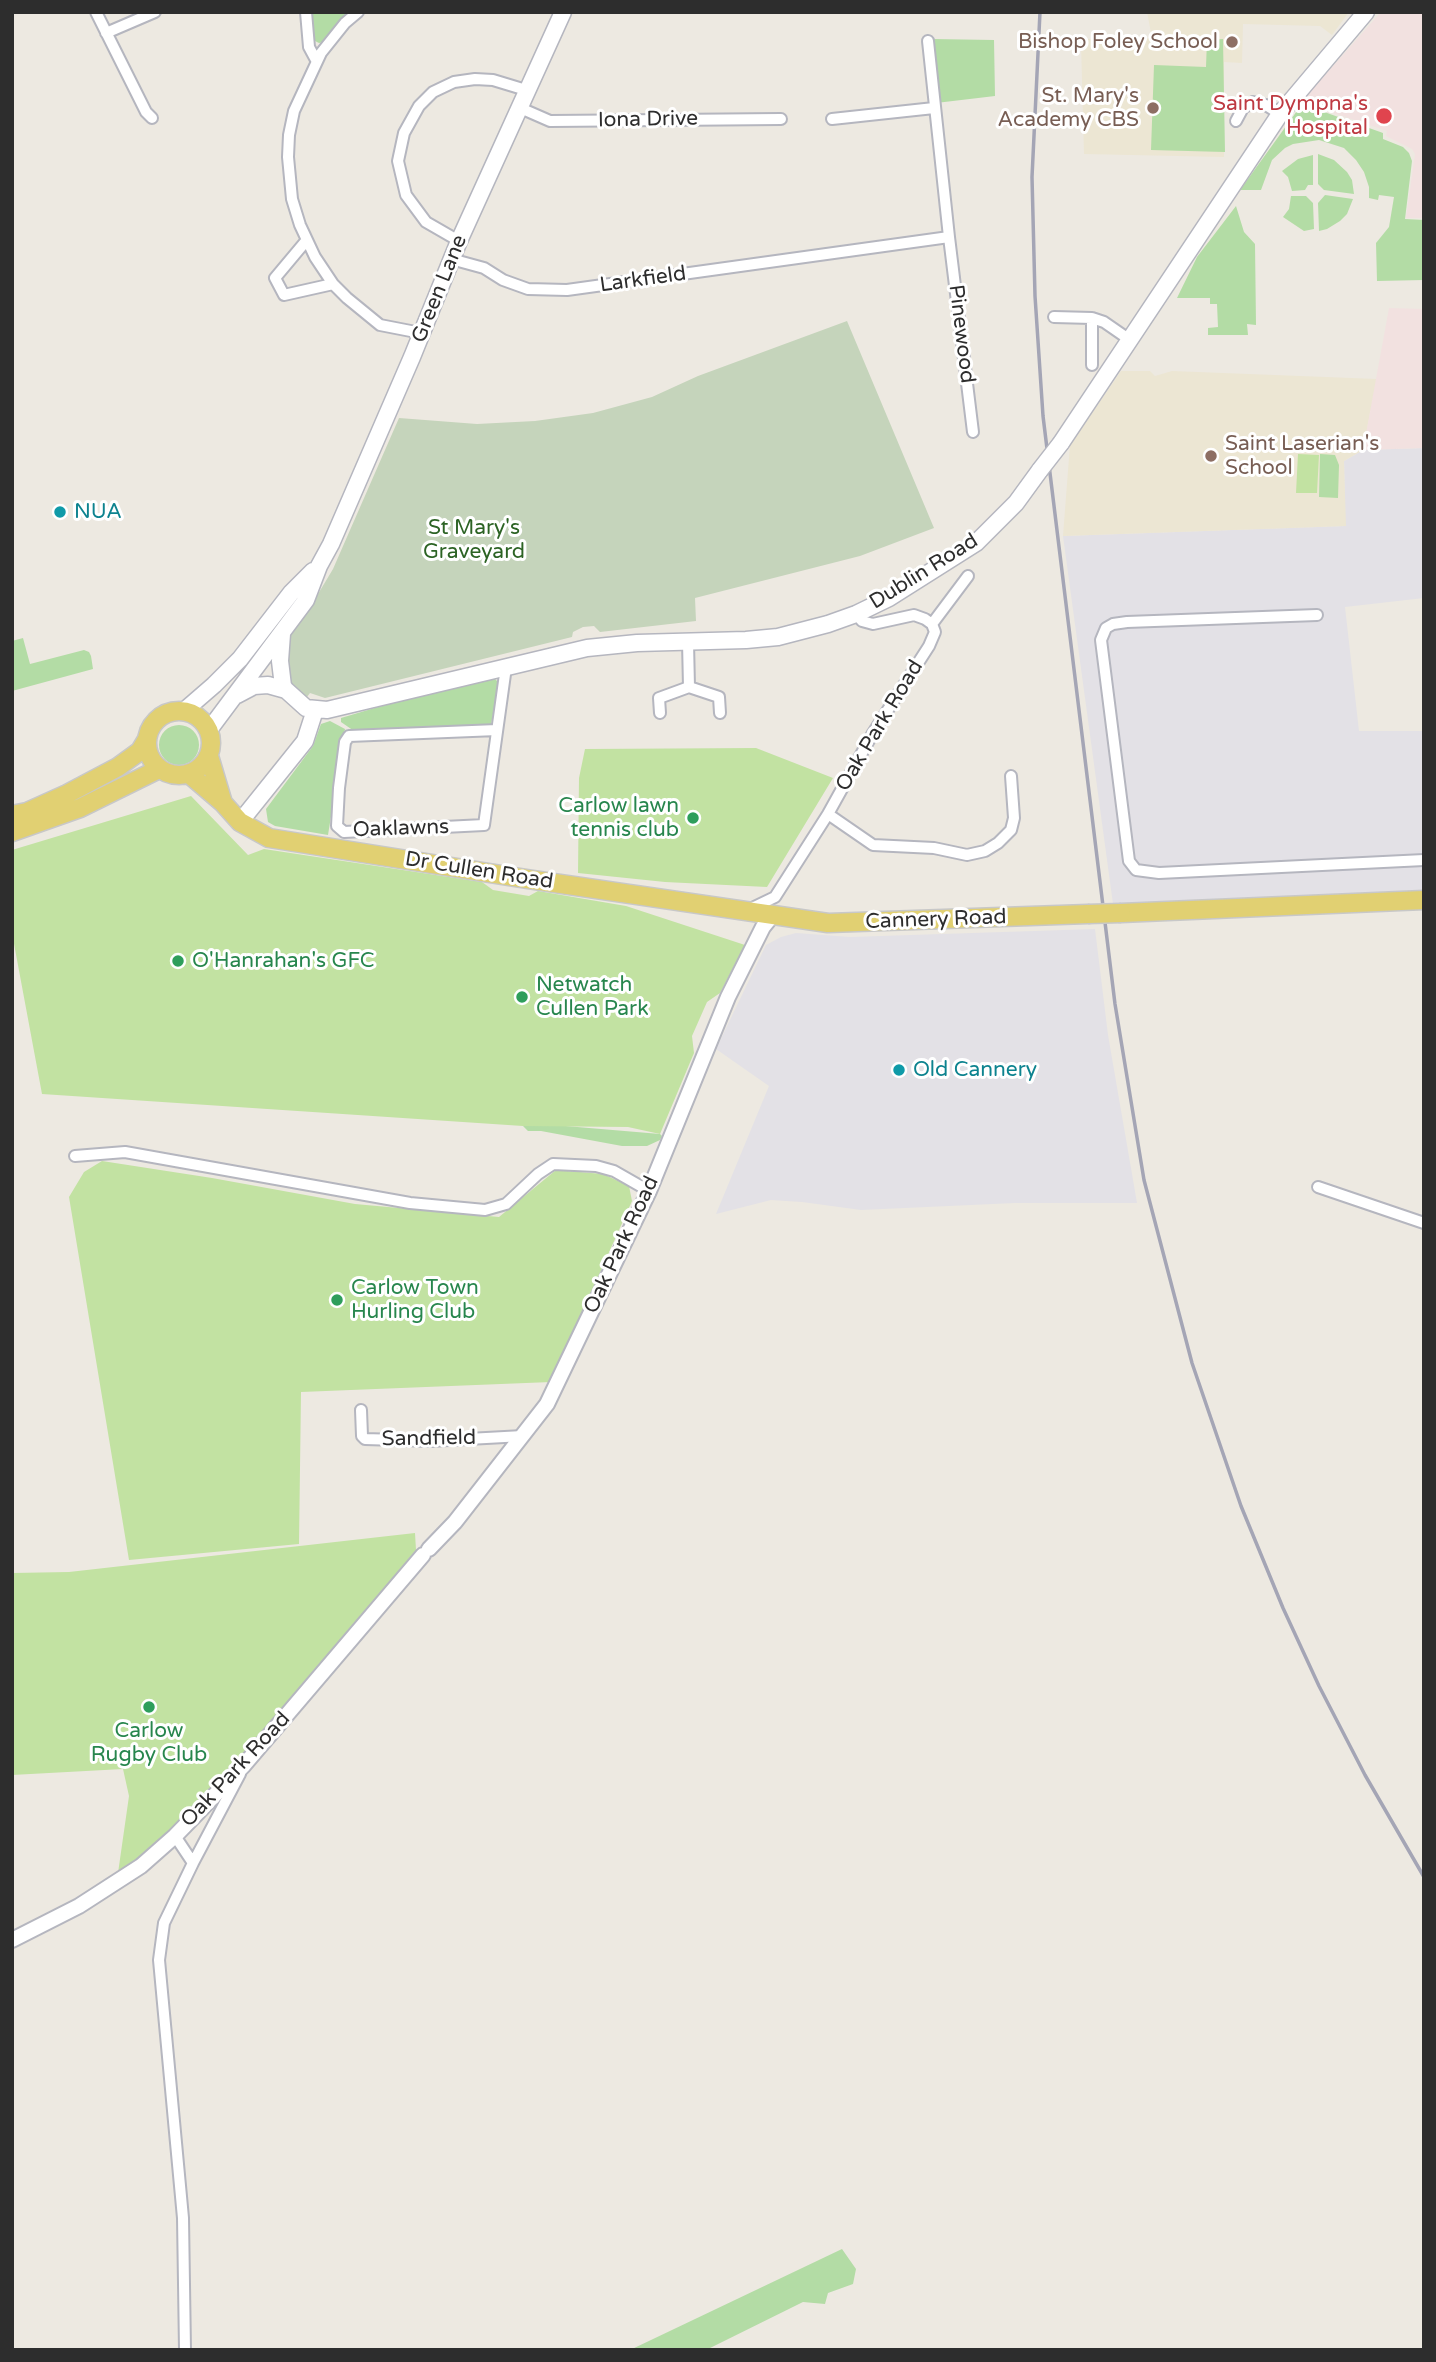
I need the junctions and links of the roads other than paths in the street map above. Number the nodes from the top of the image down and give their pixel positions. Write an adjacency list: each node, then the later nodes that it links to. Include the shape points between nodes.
1 (96, 12): 7 (street)
2 (155, 12): 7 (street)
3 (306, 12): 9 (street, via 309,47)
4 (358, 12): 9 (street)
5 (563, 12): 10 (main road, Green Lane)
6 (1366, 12): 13 (main road, Dublin Road)
7 (106, 33): 14 (street)
8 (928, 41): 12 (street, Pinewood)
9 (316, 60): 19 (street, via 289,135 292,199)
10 (526, 90): 11 (main road, Green Lane); 20 (street, via 492,80 454,82 433,92 419,106 404,133 398,161 407,195 426,222)
11 (518, 107): 15 (street, Iona Drive, via 550,121); 20 (main road, Green Lane)
12 (934, 108): 16 (street); 18 (street, Pinewood)
13 (1280, 114): 17 (street, via 1253,102); 26 (main road, Dublin Road)
14 (152, 118)
15 (781, 119)
16 (832, 119)
17 (1236, 121)
18 (948, 237): 21 (street, Larkfield, via 567,290 528,289 484,268); 28 (street, Pinewood)
19 (306, 241): 22 (street); 22 (street, via 275,278 284,295)
20 (459, 241): 21 (main road, Green Lane)
21 (451, 259): 25 (main road, Green Lane)
22 (334, 284): 25 (street, via 380,325)
23 (1054, 317): 24 (street)
24 (1092, 318): 26 (street); 27 (street)
25 (421, 333): 29 (main road, Green Lane)
26 (1130, 340): 31 (main road, Dublin Road, bridge, via 1016,503 976,543)
27 (1092, 365)
28 (973, 432)
29 (319, 566): 34 (main road, via 306,600); 36 (main road, via 291,593)
30 (968, 576): 33 (street)
31 (856, 614): 33 (street, via 873,624 914,615); 35 (main road, Dublin Road, via 778,636)
32 (1317, 615): 58 (street, via 1127,622 1106,628 1101,640 1129,861 1136,870 1158,873)
33 (932, 624): 54 (street, Oak Park Road, via 935,632 929,646)
34 (282, 634): 38 (main road); 40 (main road)
35 (688, 642): 37 (main road, Dublin Road, via 587,648); 39 (street)
36 (240, 659): 38 (main road); 42 (main road)
37 (506, 667): 43 (main road, Dublin Road); 47 (street, Oaklawns)
38 (255, 669): 40 (main road); 41 (main road)
39 (689, 687): 44 (street, via 659,698); 45 (street, via 719,697)
40 (285, 688): 41 (main road, via 254,686); 43 (main road, via 306,708)
41 (237, 695): 46 (main road)
42 (184, 710): 46 (main road, via 203,720); 48 (main road, via 158,718)
43 (315, 710): 56 (main road, via 305,741)
44 (660, 713)
45 (720, 713)
46 (209, 730): 49 (main road)
47 (497, 730): 47 (street, Oaklawns, via 484,825 344,832 337,826 349,737)
48 (146, 741): 50 (main road); 55 (main road, via 140,751 108,772)
49 (209, 756): 51 (main road); 53 (main road)
50 (159, 769): 51 (main road); 57 (main road, via 80,808)
51 (189, 774): 53 (main road, Dr Cullen Road)
52 (1011, 776): 54 (street, via 1012,830 985,851 967,855 873,845)
53 (223, 803): 56 (main road, Dr Cullen Road)
54 (828, 814): 59 (street, Oak Park Road)
55 (12, 815)
56 (240, 822): 61 (main road, Dr Cullen Road, via 270,838)
57 (12, 832)
58 (1424, 860)
59 (775, 897): 61 (street); 62 (street)
60 (1424, 900): 62 (main road, Cannery Road, bridge, via 828,923)
61 (748, 910): 62 (main road, Dr Cullen Road)
62 (778, 917): 65 (street, Oak Park Road, via 763,928 727,997)
63 (75, 1156): 65 (street, via 125,1152 410,1203 485,1210 506,1204 553,1164 614,1171)
64 (1318, 1187): 66 (street)
65 (649, 1191): 68 (street, Oak Park Road, via 547,1404)
66 (1424, 1223)
67 (362, 1410): 68 (street, Sandfield, via 365,1439)
68 (523, 1436): 69 (street, Oak Park Road, via 455,1522)
69 (244, 1765): 70 (street, Oak Park Road); 71 (street)
70 (175, 1836): 71 (street); 72 (street, Oak Park Road, via 141,1866 79,1906)
71 (193, 1863): 73 (street, via 164,1923 159,1959 183,2218)
72 (12, 1940)
73 (186, 2350)

